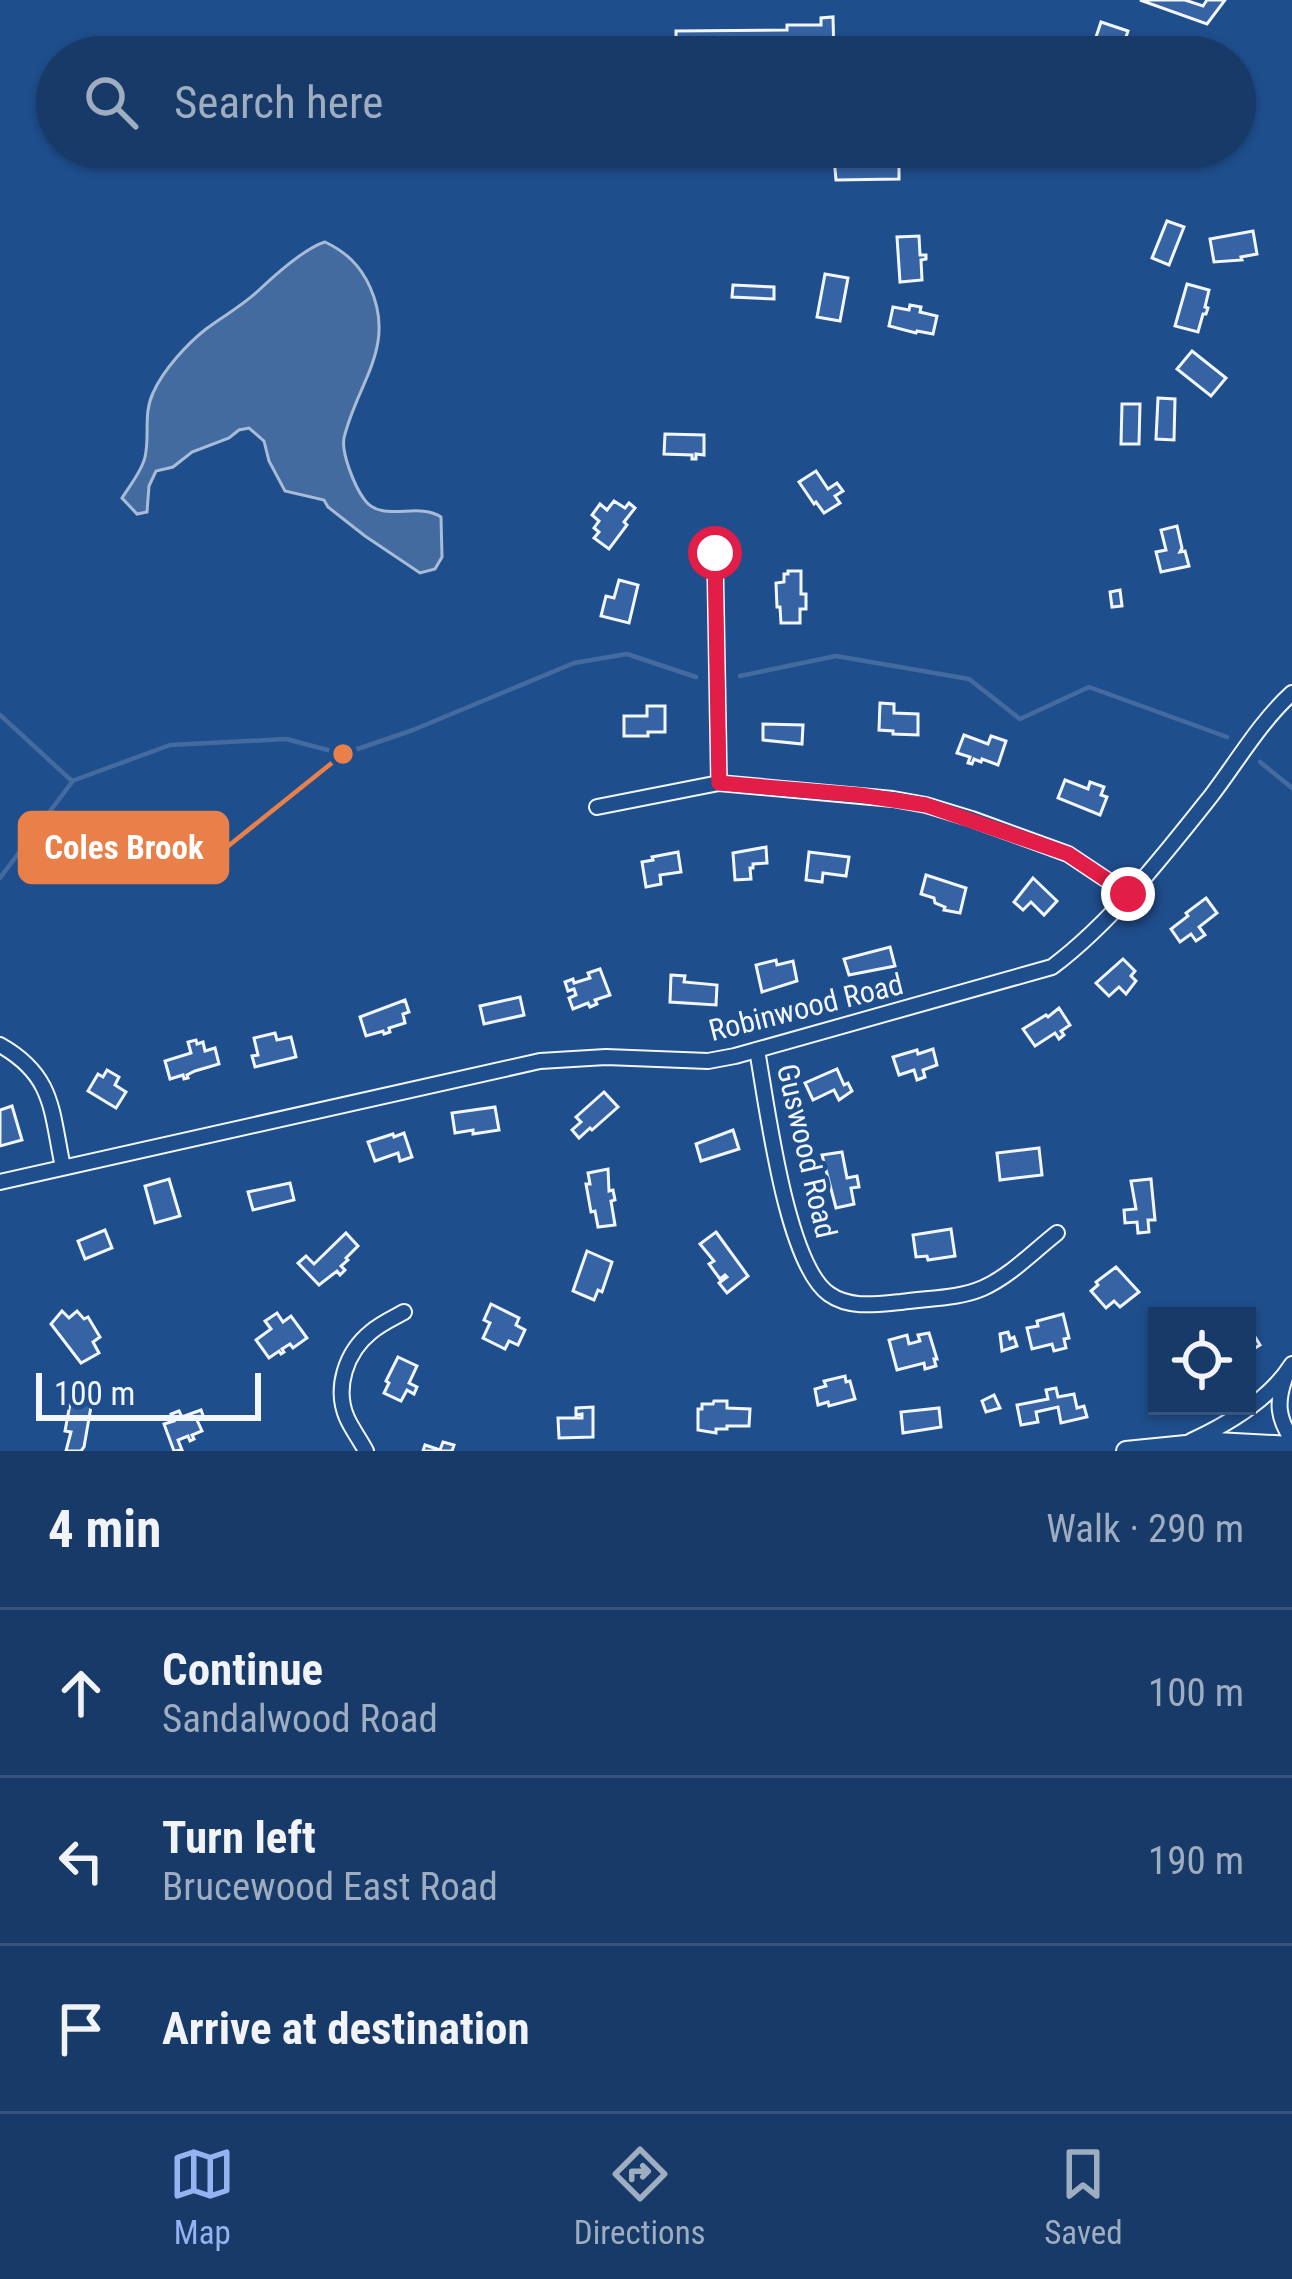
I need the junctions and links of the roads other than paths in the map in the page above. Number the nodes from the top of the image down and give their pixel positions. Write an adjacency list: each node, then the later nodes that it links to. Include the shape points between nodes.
1 (715, 553): 3 (street)
2 (1292, 693): 5 (street, Robinwood Road)
3 (719, 783): 4 (street); 5 (street, via 926,805 1068,854)
4 (597, 807)
5 (1128, 894): 7 (street, Robinwood Road, via 1052,967)
6 (0, 1046): 8 (street, via 40,1078)
7 (757, 1050): 8 (street, Robinwood Road, via 708,1061 540,1061); 10 (street, Guswood Road, via 791,1227 829,1294 850,1304 965,1294)
8 (63, 1167): 9 (street, Robinwood Road)
9 (0, 1182)
10 (1057, 1233)
11 (404, 1312): 15 (street, via 372,1330 348,1361 341,1400)
12 (1289, 1368): 13 (street, via 1278,1404); 14 (street, via 1231,1421)
13 (1292, 1443): 14 (street)
14 (1187, 1444): 16 (street)
15 (366, 1451)
16 (1126, 1451)

